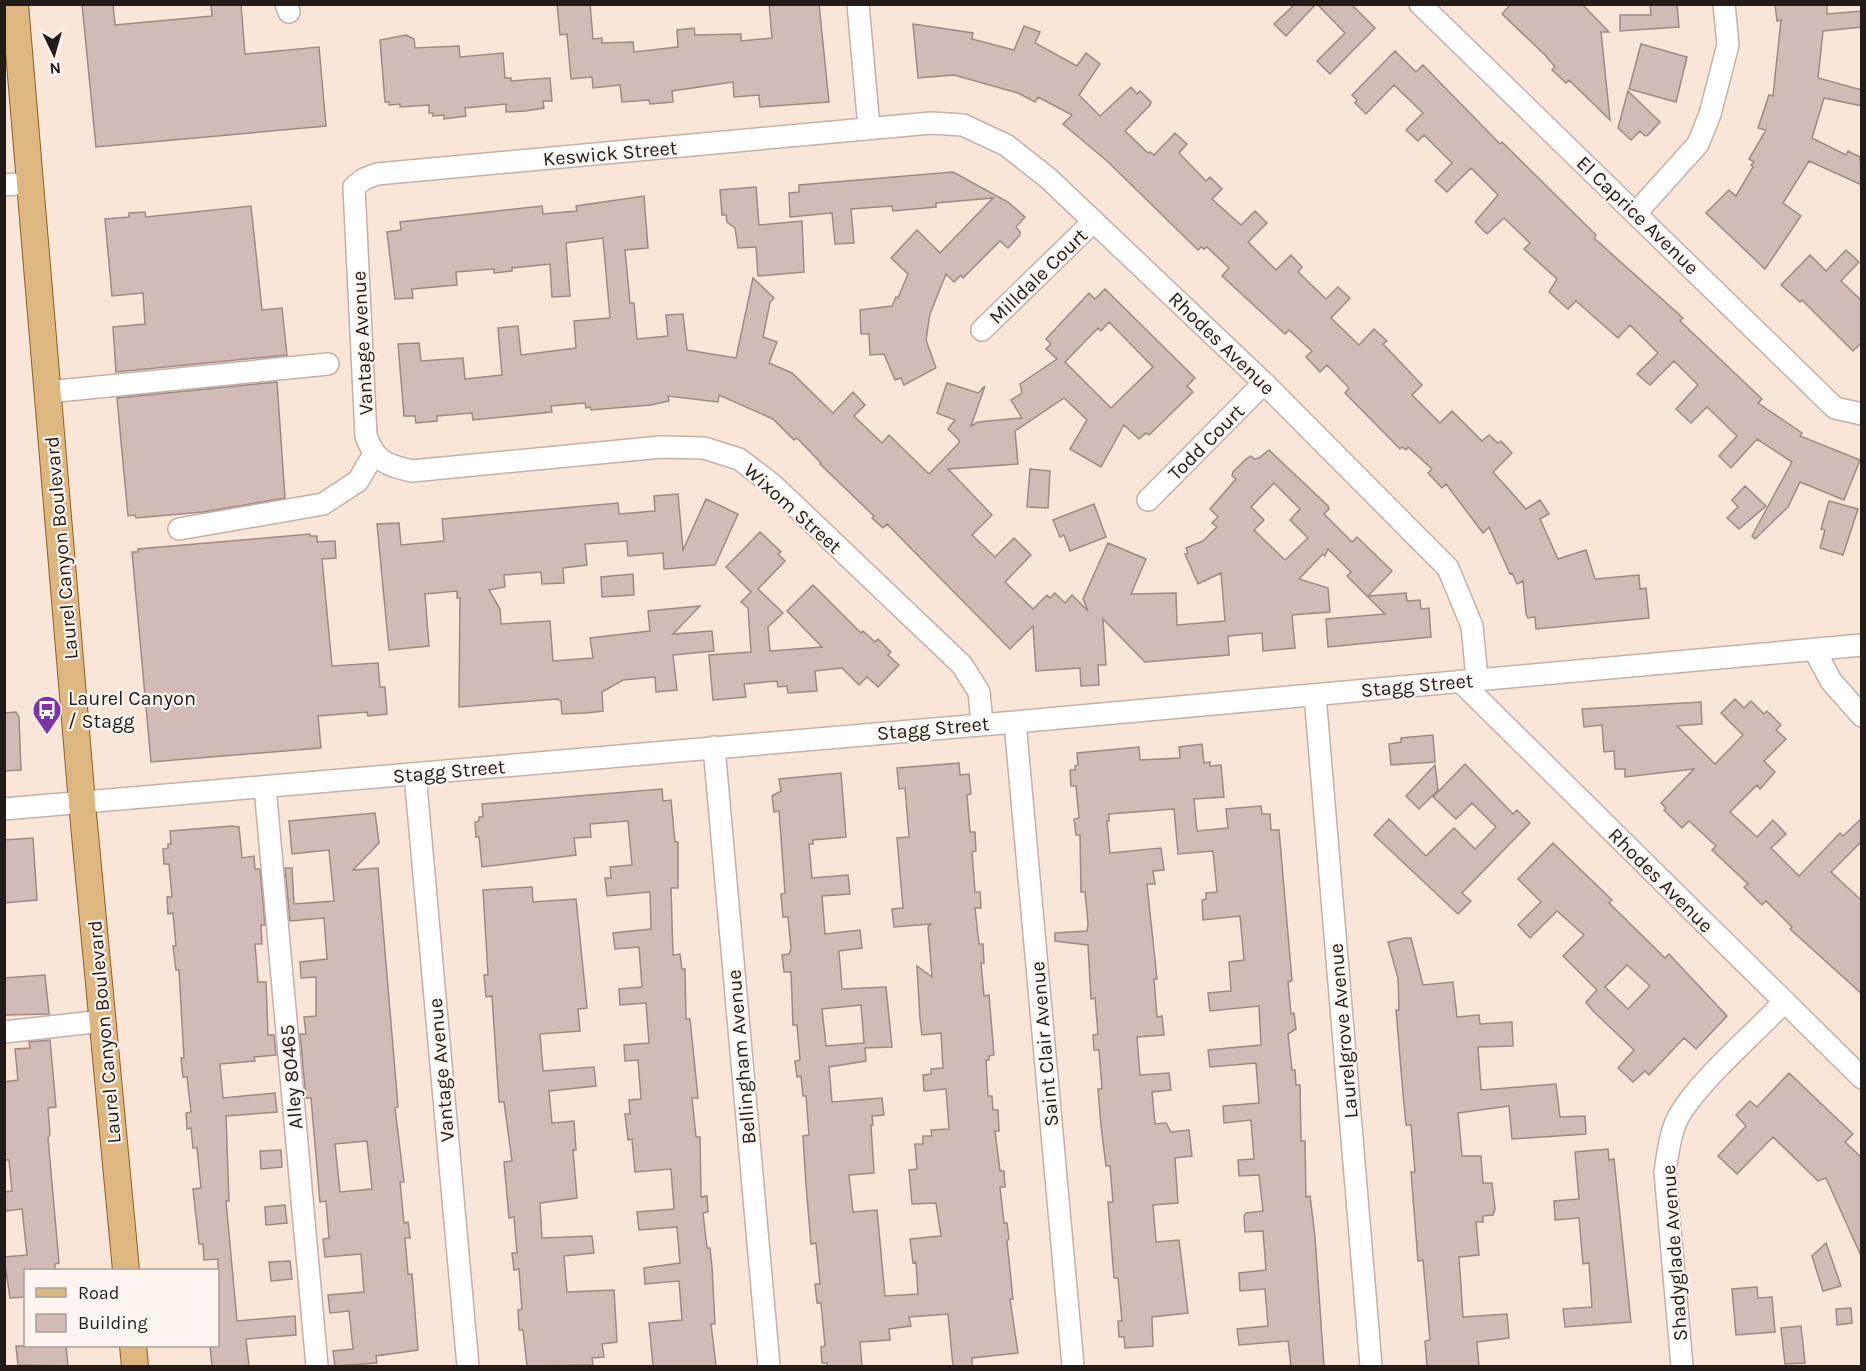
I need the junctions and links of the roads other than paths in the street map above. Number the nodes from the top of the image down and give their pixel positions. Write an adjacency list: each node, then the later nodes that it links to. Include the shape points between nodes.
1 (15, 4): 6 (main road, Laurel Canyon Boulevard)
2 (858, 4): 5 (street)
3 (1420, 4): 9 (street, El Caprice Avenue)
4 (1724, 4): 9 (street, via 1728,45 1698,144)
5 (869, 128): 8 (street, Keswick Street, via 377,174); 10 (street, Rhodes Avenue, via 931,123 963,125 1006,145)
6 (31, 183): 7 (street); 14 (main road, Laurel Canyon Boulevard)
7 (4, 185)
8 (354, 188): 16 (street, Vantage Avenue, via 366,436)
9 (1636, 213): 15 (street, El Caprice Avenue, via 1835,408)
10 (1094, 221): 11 (street, Milldale Court); 13 (street, Rhodes Avenue)
11 (982, 330)
12 (328, 364): 14 (street)
13 (1264, 383): 17 (street, Todd Court); 21 (street, Rhodes Avenue, via 1448,568 1472,626)
14 (48, 392): 29 (main road, Laurel Canyon Boulevard)
15 (1862, 414)
16 (374, 454): 18 (street, via 358,481 324,504); 25 (street, Wixom Street, via 390,466 412,471 661,447 705,448 740,459 774,485 962,665 979,692)
17 (1148, 500)
18 (179, 529)
19 (1862, 645): 20 (street, Stagg Street)
20 (1814, 649): 21 (street, Stagg Street); 23 (street, via 1831,681)
21 (1468, 680): 22 (street, Stagg Street); 31 (street, Rhodes Avenue)
22 (1315, 695): 24 (street, Stagg Street); 42 (street, Laurelgrove Avenue)
23 (1862, 716)
24 (1015, 722): 25 (street, Stagg Street); 41 (street, Saint Clair Avenue)
25 (982, 724): 26 (street, Stagg Street)
26 (714, 747): 27 (street, Stagg Street); 40 (street, Bellingham Avenue)
27 (414, 774): 28 (street, Stagg Street); 39 (street, Vantage Avenue)
28 (265, 787): 29 (street, Stagg Street); 38 (street, Alley 80465)
29 (82, 803): 30 (street, Stagg Street); 32 (main road, Laurel Canyon Boulevard)
30 (4, 809)
31 (1784, 1002): 34 (street, Rhodes Avenue); 43 (street, Shadyglade Avenue, via 1697,1092 1680,1115 1670,1143 1665,1172)
32 (103, 1021): 33 (street); 35 (main road, Laurel Canyon Boulevard)
33 (4, 1032)
34 (1862, 1078)
35 (126, 1269)
36 (133, 1347): 37 (main road)
37 (135, 1366)
38 (317, 1366)
39 (468, 1366)
40 (769, 1366)
41 (1073, 1366)
42 (1371, 1366)
43 (1682, 1366)

